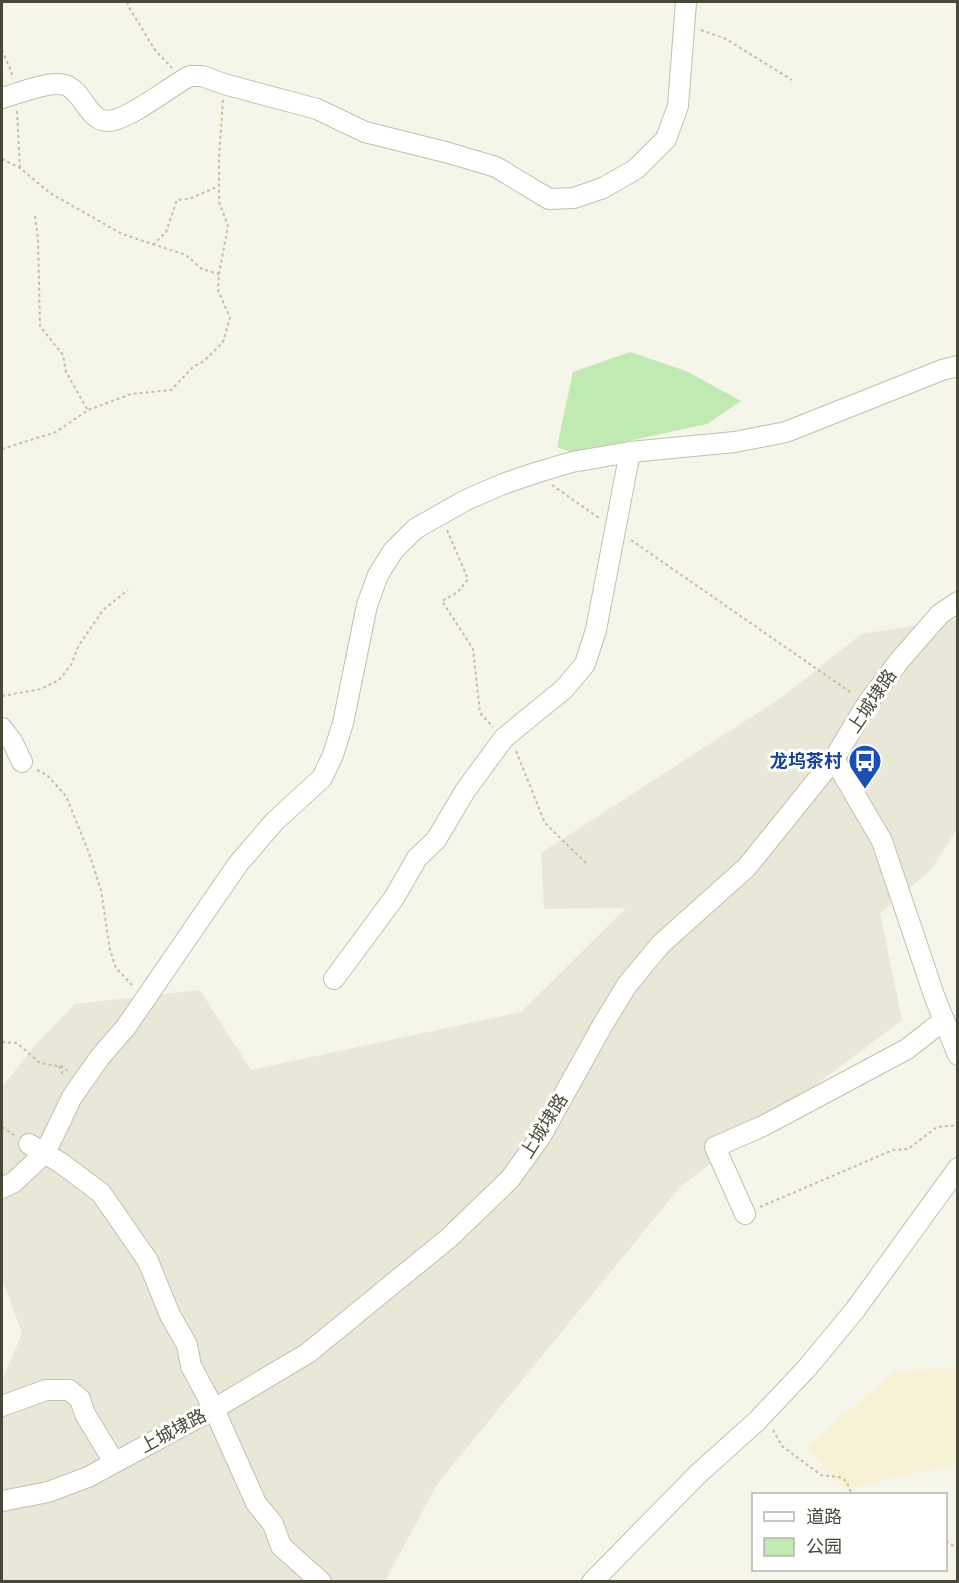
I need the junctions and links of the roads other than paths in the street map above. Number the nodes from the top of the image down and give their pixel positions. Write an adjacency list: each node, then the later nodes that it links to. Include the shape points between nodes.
1 (684, 11): 2 (street, via 678,106 666,139 636,169 603,188 574,198 549,199 496,167 365,132 316,110 202,76 181,80 113,121 99,119 74,89 63,84)
2 (2, 98)
3 (957, 366): 4 (street, via 786,432 735,442)
4 (630, 452): 9 (street, via 596,630 585,664 564,689 504,738); 12 (street, via 572,462 503,484 440,514 416,529 393,551 378,574 367,604 343,723 322,778 275,821 238,864)
5 (957, 602): 7 (street, 上城埭路, via 940,614 899,661)
6 (2, 728): 8 (street)
7 (834, 759): 10 (street, via 882,841); 17 (street, 上城埭路, via 747,867 661,944 627,985 541,1137 510,1179 450,1236 308,1353)
8 (22, 762)
9 (334, 979)
10 (944, 1020): 11 (street); 15 (street, via 907,1048 763,1126 715,1147)
11 (957, 1055)
12 (37, 1149): 14 (street, via 14,1182); 17 (street, via 101,1193 148,1261 187,1345 190,1366)
13 (957, 1168): 21 (street, via 855,1310 807,1368)
14 (2, 1188)
15 (745, 1214)
16 (2, 1406): 18 (street, via 46,1390 69,1390 80,1399)
17 (214, 1409): 18 (street, 上城埭路); 20 (street, via 256,1503 273,1524 281,1546)
18 (114, 1462): 19 (street, 上城埭路, via 48,1492)
19 (2, 1501)
20 (321, 1581)
21 (592, 1581)

